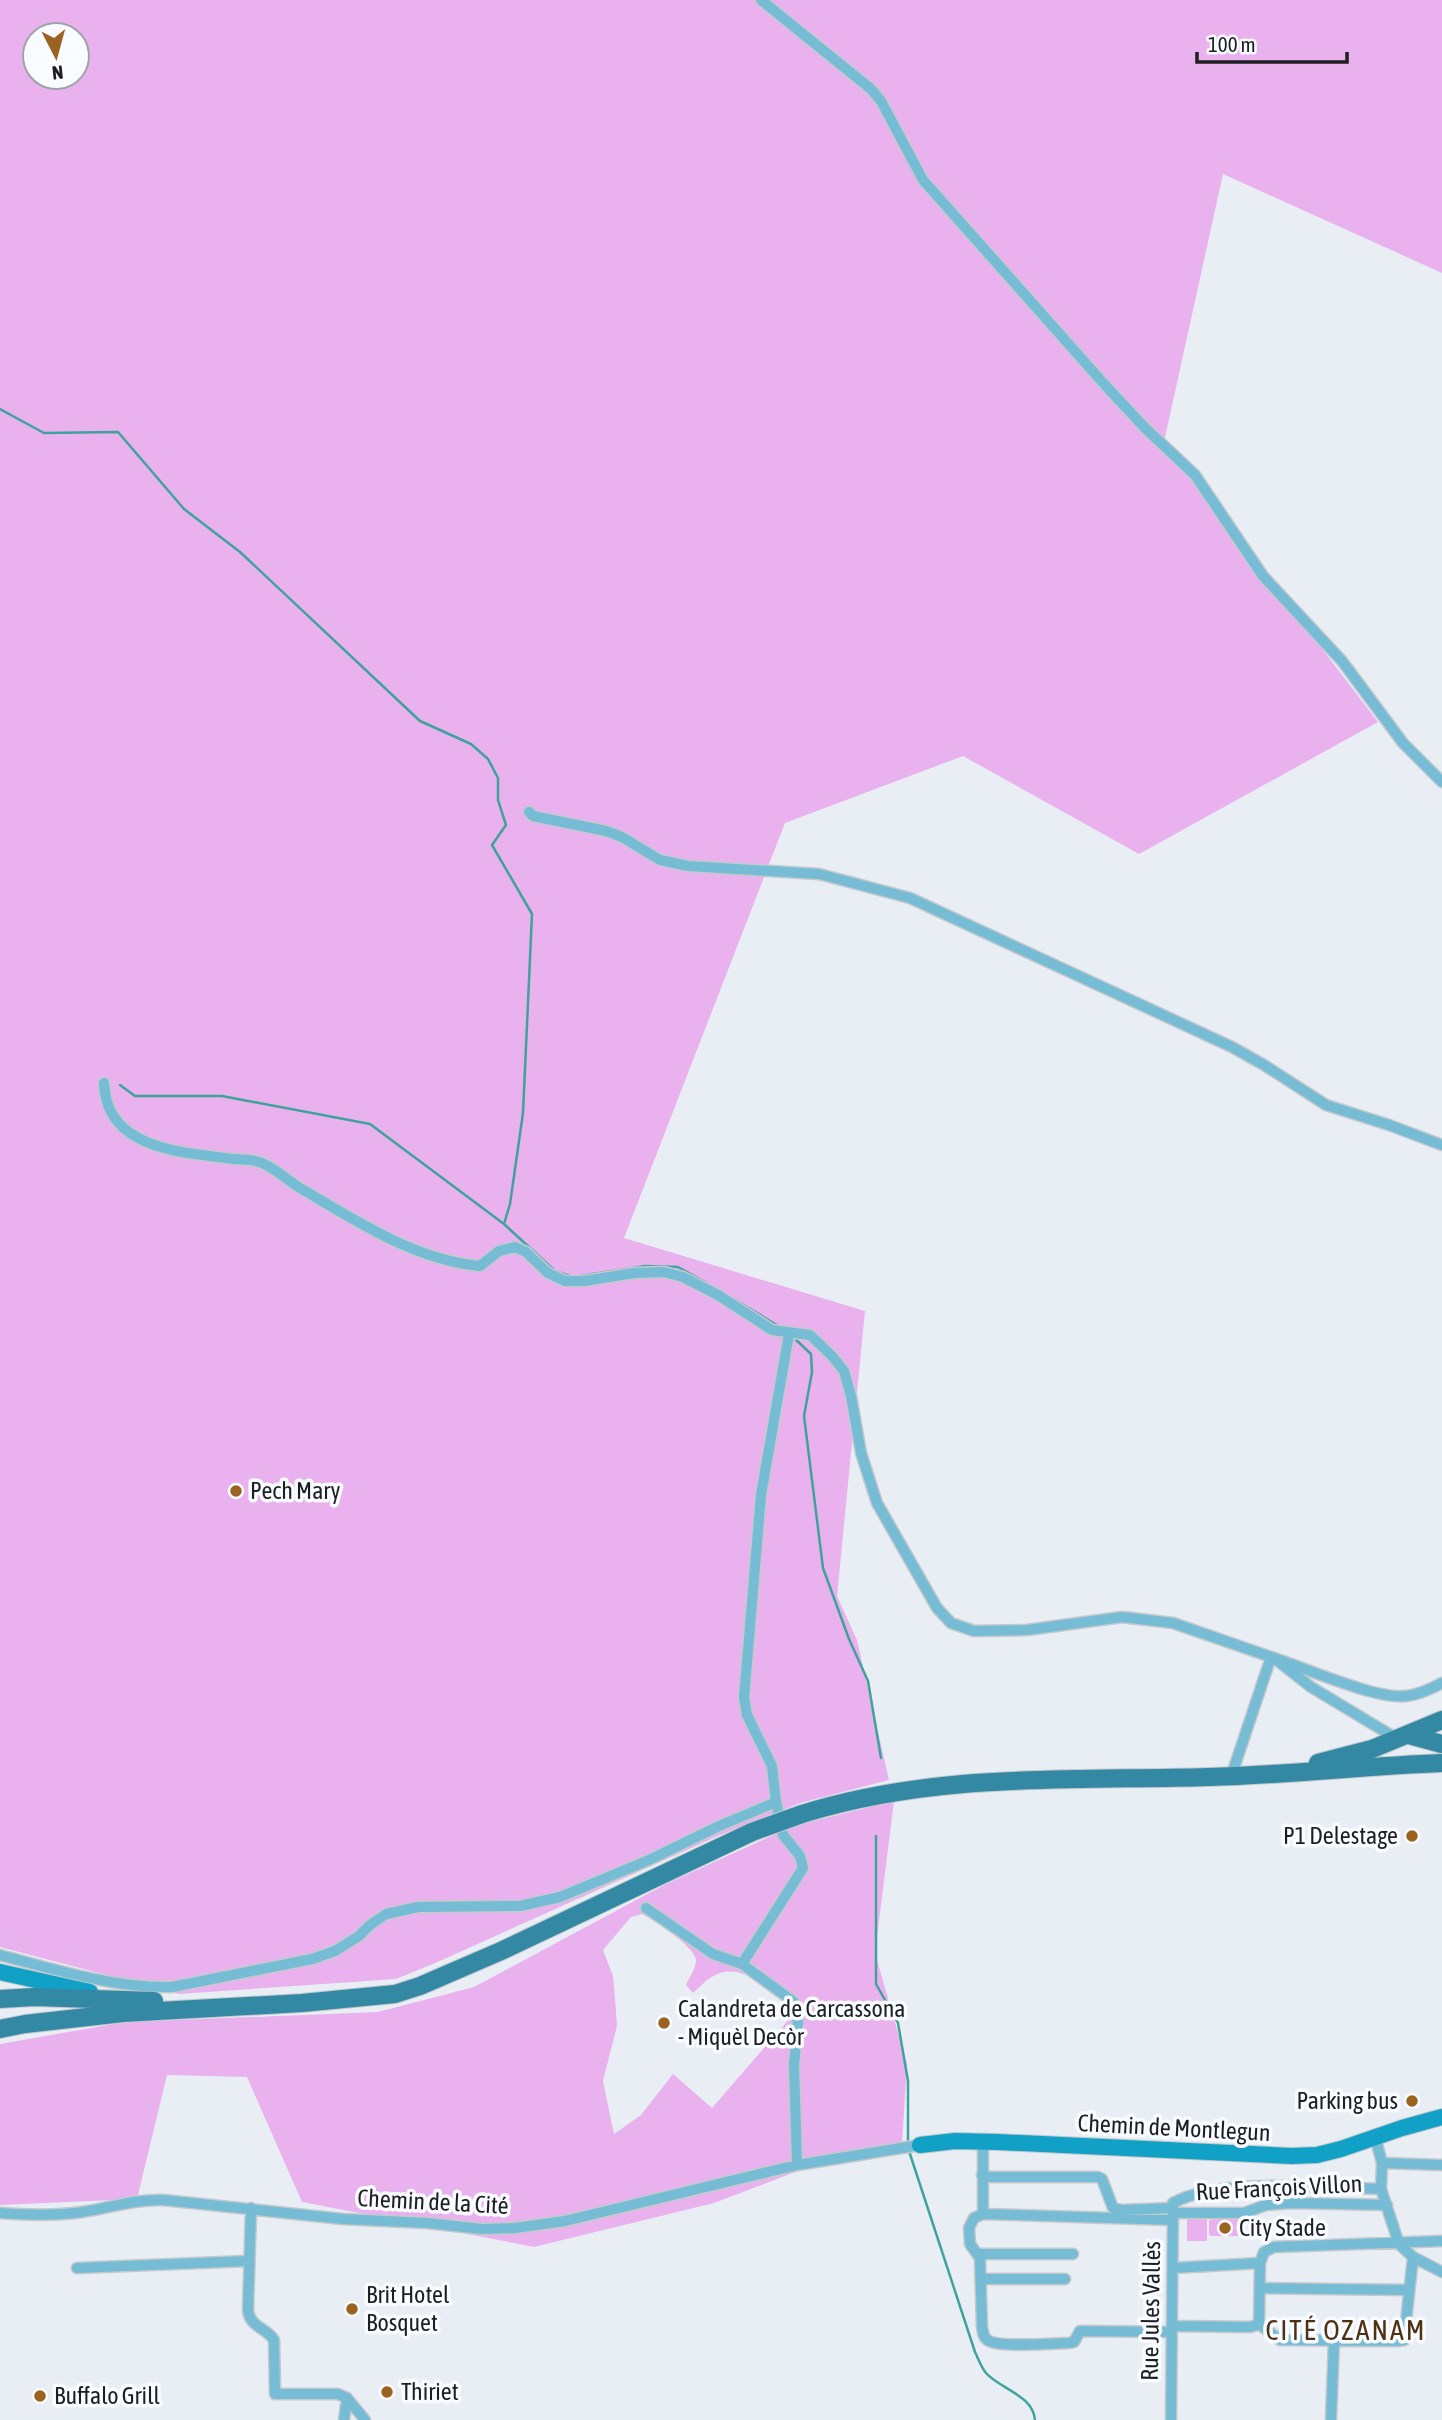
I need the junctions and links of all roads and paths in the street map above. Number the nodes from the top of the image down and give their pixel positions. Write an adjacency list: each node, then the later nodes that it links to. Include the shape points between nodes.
1 (761, 0): 2 (street, via 872,89 923,180 1113,394 1195,475 1263,576 1342,662 1403,743)
2 (1442, 782)
3 (529, 811): 5 (street, via 533,816 606,831 660,860 688,866 819,874 910,898 1232,1047 1326,1105)
4 (104, 1083): 6 (street, via 112,1115 144,1141 171,1151 260,1162 400,1244 480,1266 499,1251 514,1247 565,1280 664,1272 718,1295 772,1330)
5 (1442, 1145)
6 (789, 1334): 7 (street, via 810,1335 844,1371 877,1503 937,1608 951,1623 974,1631 1027,1630 1122,1617 1173,1623); 15 (street, via 761,1495 744,1698 747,1715 772,1766)
7 (1273, 1658): 8 (street, via 1379,1694 1405,1697); 10 (street, via 1311,1687); 13 (street)
8 (1442, 1683)
9 (1442, 1720): 10 (main road)
10 (1404, 1737): 11 (main road); 13 (main road, via 1322,1763)
11 (1442, 1744)
12 (1442, 1763): 14 (main road)
13 (1232, 1774): 14 (main road)
14 (1210, 1777): 17 (main road, bridge, via 990,1781 855,1799 752,1832)
15 (776, 1802): 16 (street); 21 (street, via 783,1835 800,1856 803,1868)
16 (649, 1860): 17 (street); 18 (street, via 652,1873); 20 (street, via 560,1897 520,1906 418,1908 386,1914 355,1939 312,1959 172,1987 71,1974)
17 (682, 1866): 18 (main road)
18 (647, 1882): 25 (main road, via 502,1951 395,1994)
19 (646, 1908): 21 (street, via 713,1954)
20 (0, 1955)
21 (742, 1964): 33 (street, via 794,2002 798,2022 794,2064)
22 (0, 1972): 24 (street, via 75,1990)
23 (0, 1999): 24 (main road)
24 (162, 2002): 25 (main road)
25 (245, 2005): 26 (main road, via 123,2013)
26 (0, 2029)
27 (1442, 2117): 28 (street, Chemin de Montlegun)
28 (1375, 2137): 29 (street, Chemin de Montlegun, via 1317,2155 1292,2156); 32 (street)
29 (983, 2142): 30 (street, Chemin de Montlegun); 35 (street)
30 (920, 2145): 31 (street, Chemin de Montlegun)
31 (899, 2149): 33 (street, Chemin de la Cité)
32 (1382, 2163): 34 (street); 36 (street)
33 (797, 2165): 38 (street, Chemin de la Cité, via 565,2221 515,2228 343,2219)
34 (1442, 2165)
35 (982, 2175): 39 (street, via 1098,2177 1113,2208); 41 (street)
36 (1381, 2189): 37 (street); 39 (street, via 1222,2188 1184,2197)
37 (1387, 2205): 39 (street, Rue François Villon, via 1291,2203 1244,2213); 43 (street)
38 (251, 2208): 40 (street, Chemin de la Cité, via 148,2199 78,2213); 47 (street)
39 (1173, 2211): 41 (street); 50 (street, Rue Jules Vallès)
40 (0, 2213)
41 (983, 2214): 44 (street, via 974,2218 969,2228 970,2244)
42 (1442, 2241): 43 (street)
43 (1399, 2244): 46 (street); 48 (street, via 1274,2247 1264,2252)
44 (979, 2254): 45 (street); 52 (street)
45 (1073, 2254)
46 (1413, 2257): 51 (street); 55 (street)
47 (248, 2261): 49 (street); 59 (street, via 249,2319 274,2340 275,2394)
48 (1260, 2263): 50 (street); 54 (street)
49 (77, 2268)
50 (1173, 2268): 57 (street, Rue Jules Vallès)
51 (1442, 2272)
52 (981, 2279): 53 (street); 57 (street, via 984,2337 989,2341 1074,2342 1080,2330)
53 (1065, 2279)
54 (1260, 2288): 55 (street); 56 (street)
55 (1409, 2290): 58 (street, via 1404,2340)
56 (1259, 2324): 57 (street); 58 (street, via 1280,2340)
57 (1172, 2329): 62 (street, Rue Jules Vallès)
58 (1334, 2342): 63 (street)
59 (347, 2398): 60 (street); 61 (street)
60 (344, 2420)
61 (365, 2420)
62 (1171, 2420)
63 (1331, 2420)

